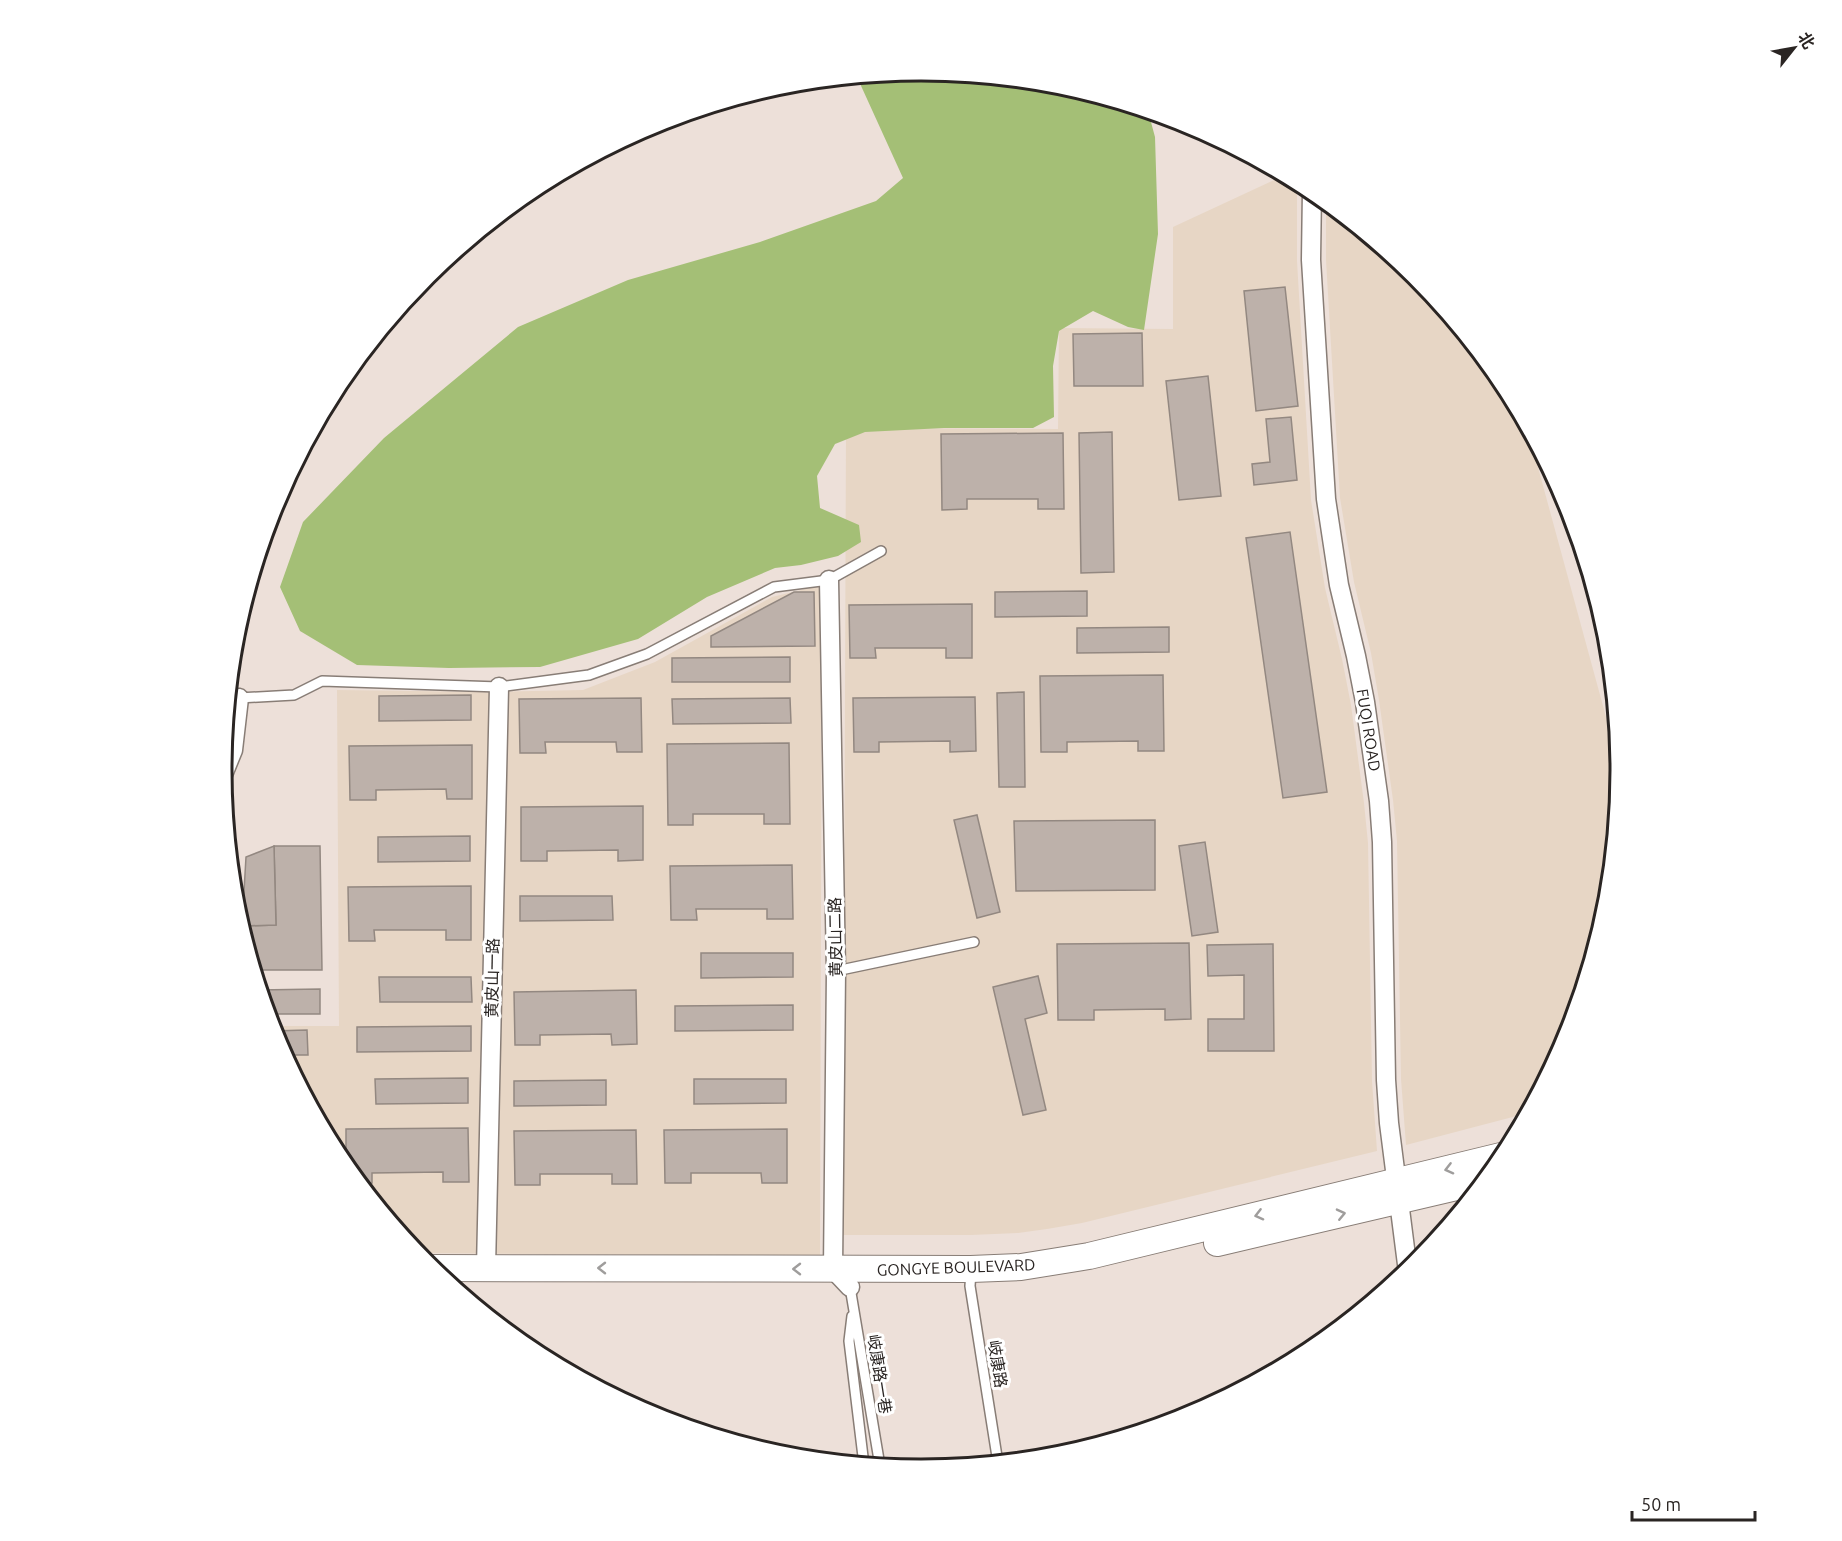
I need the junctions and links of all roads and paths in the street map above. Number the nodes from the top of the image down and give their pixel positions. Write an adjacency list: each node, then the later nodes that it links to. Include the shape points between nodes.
1 (1312, 202): 12 (street, FUQI ROAD, via 1311,260 1326,499 1365,702 1379,801 1386,1080)
2 (881, 551): 3 (lane)
3 (829, 580): 4 (lane, via 774,587 647,654 589,675); 9 (street, 黄皮山二路)
4 (499, 687): 5 (lane, via 322,681 294,695); 15 (street, 黄皮山一路)
5 (235, 698)
6 (233, 725): 7 (street)
7 (232, 753)
8 (974, 942): 9 (lane)
9 (836, 971): 18 (street, 黄皮山二路)
10 (1490, 1160): 12 (street, GONGYE BOULEVARD, one-way to 12)
11 (1474, 1181): 12 (street, GONGYE BOULEVARD)
12 (1397, 1191): 13 (street, FUQI ROAD); 16 (street, GONGYE BOULEVARD, via 1091,1273 1023,1284)
13 (1406, 1260)
14 (444, 1268): 15 (street, GONGYE BOULEVARD)
15 (486, 1268): 18 (street, GONGYE BOULEVARD, one-way to 15)
16 (971, 1278): 18 (street, GONGYE BOULEVARD); 19 (lane, 岐康路)
17 (462, 1285): 18 (street, GONGYE BOULEVARD)
18 (846, 1287): 20 (lane); 21 (lane, 岐康路一巷)
19 (997, 1456)
20 (863, 1458)
21 (879, 1459)

